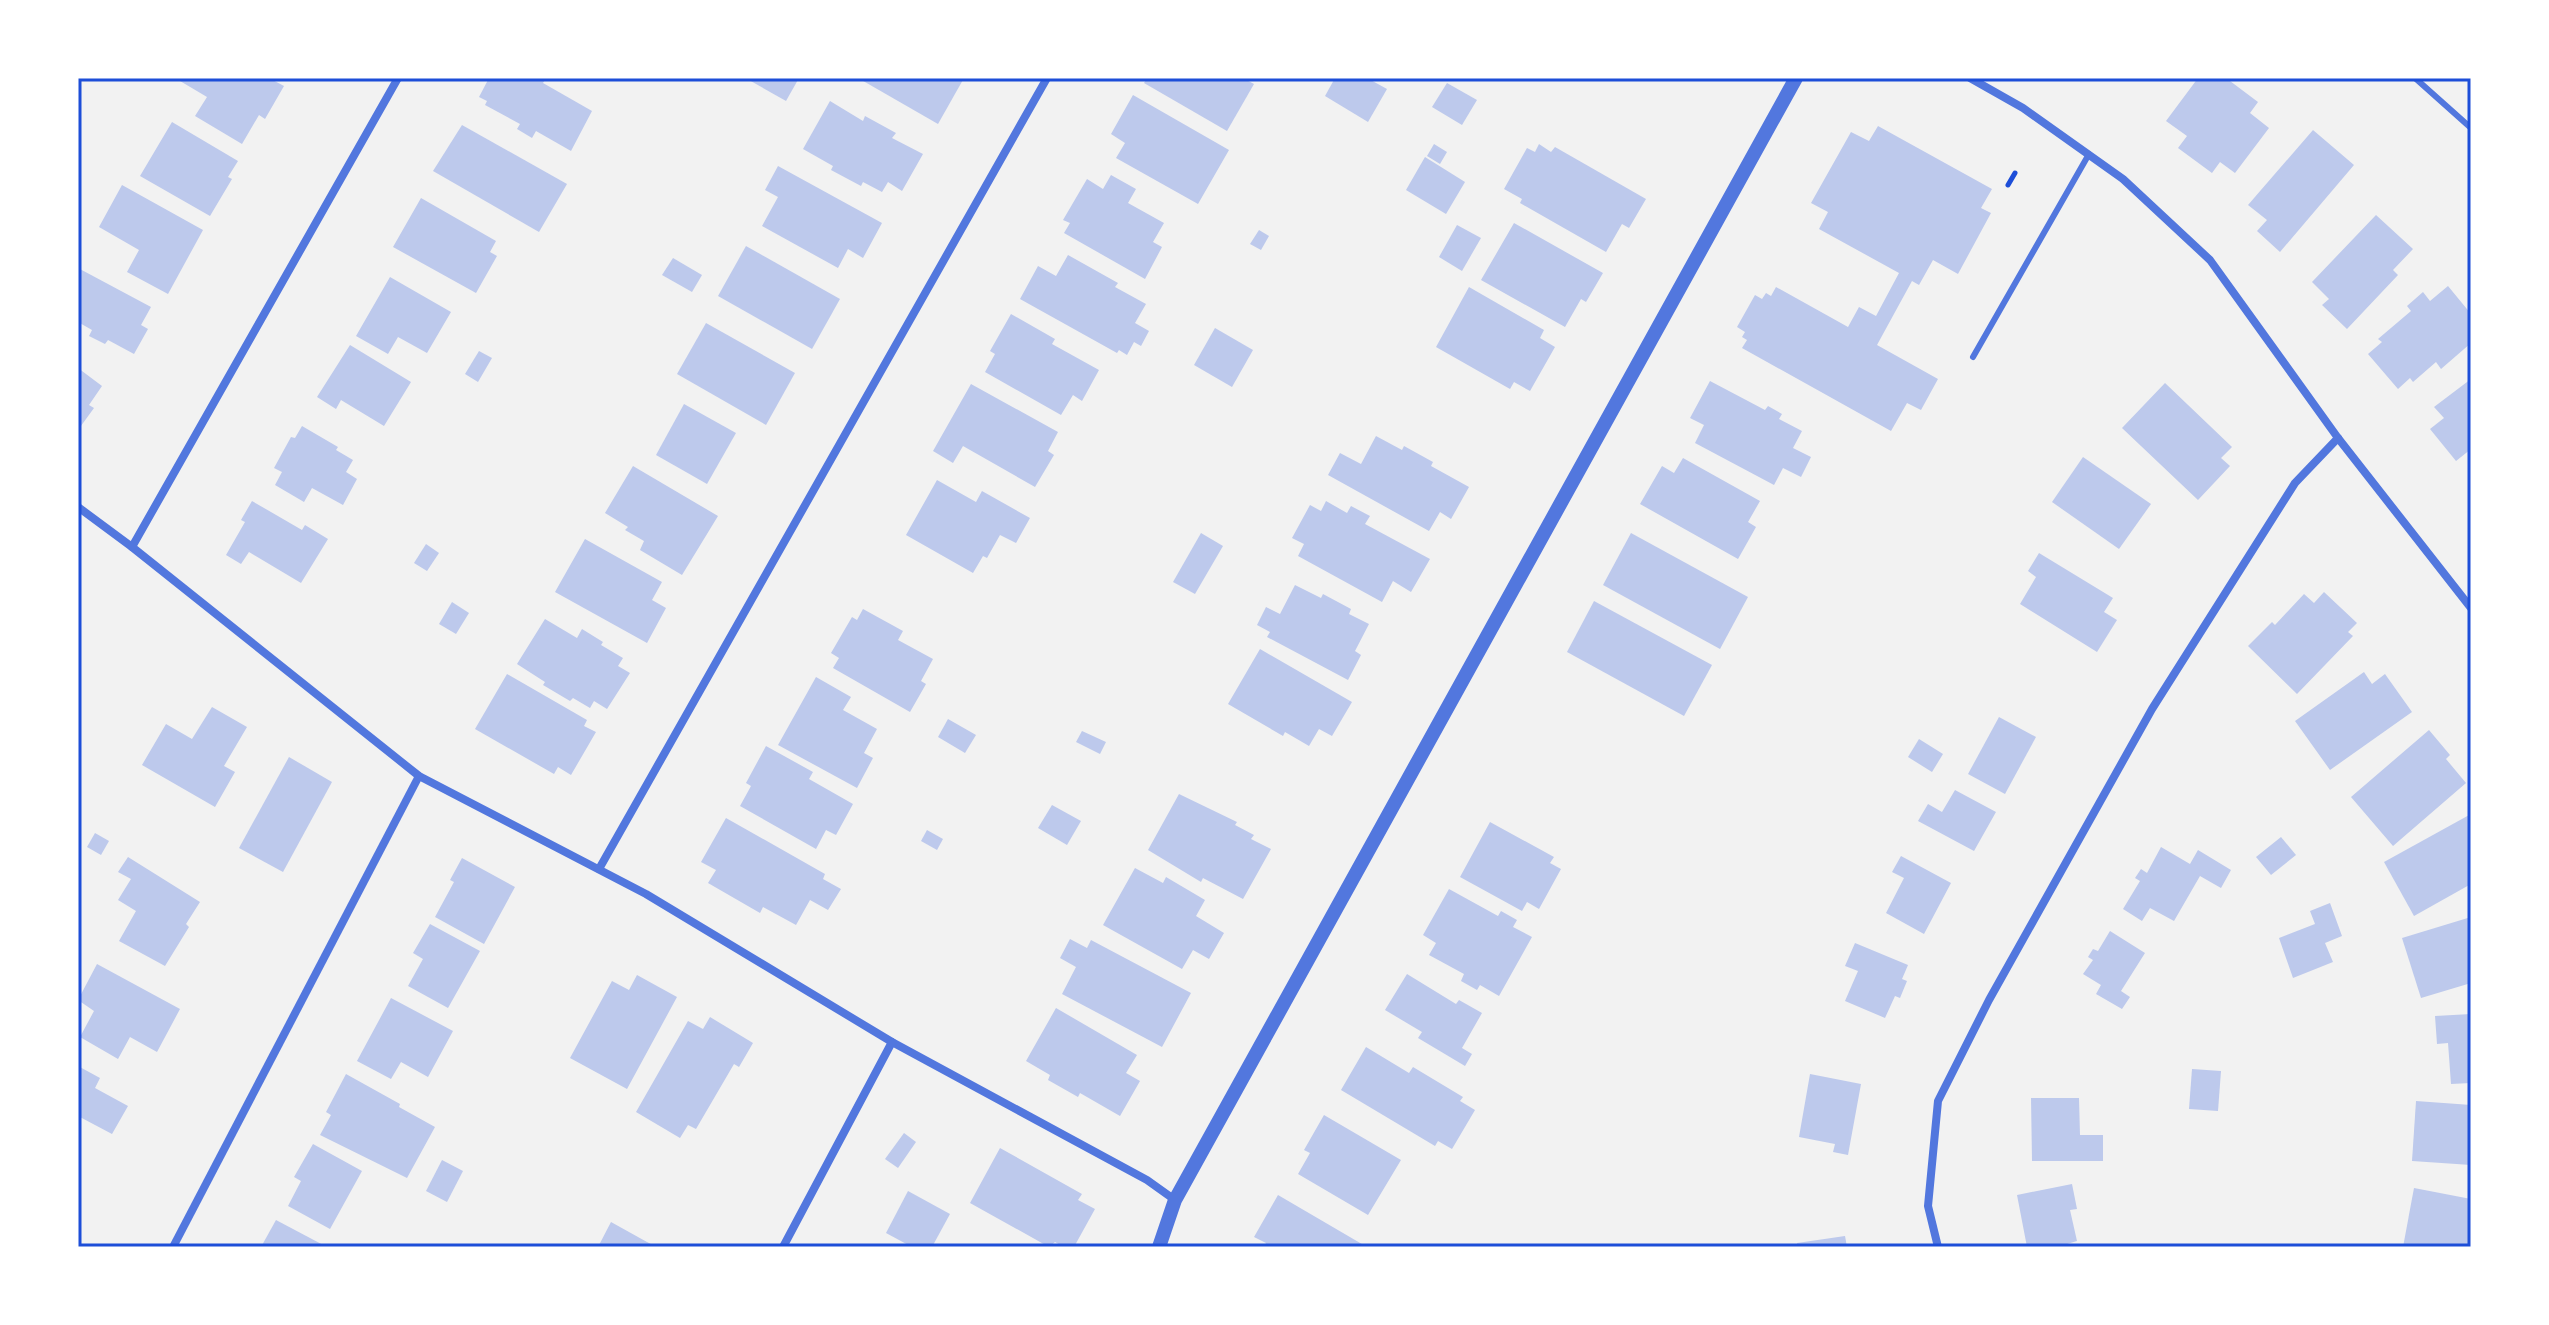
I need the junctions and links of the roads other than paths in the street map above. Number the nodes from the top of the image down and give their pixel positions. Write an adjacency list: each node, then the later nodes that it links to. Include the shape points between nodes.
1 (398, 78): 11 (street)
2 (1047, 78): 14 (street)
3 (1796, 78): 16 (street)
4 (1970, 78): 7 (street)
5 (2415, 78): 6 (lane)
6 (2471, 128)
7 (2089, 154): 8 (lane); 9 (street, via 2210,260)
8 (1973, 357)
9 (2338, 438): 12 (street); 20 (street, via 2295,483 2152,709 1938,1101 1928,1206)
10 (78, 507): 11 (street)
11 (132, 547): 13 (street)
12 (2471, 608)
13 (419, 776): 14 (street); 17 (street)
14 (599, 869): 15 (street)
15 (892, 1042): 16 (street); 18 (street)
16 (1175, 1200): 19 (street)
17 (173, 1247)
18 (783, 1247)
19 (1159, 1247)
20 (1938, 1247)

